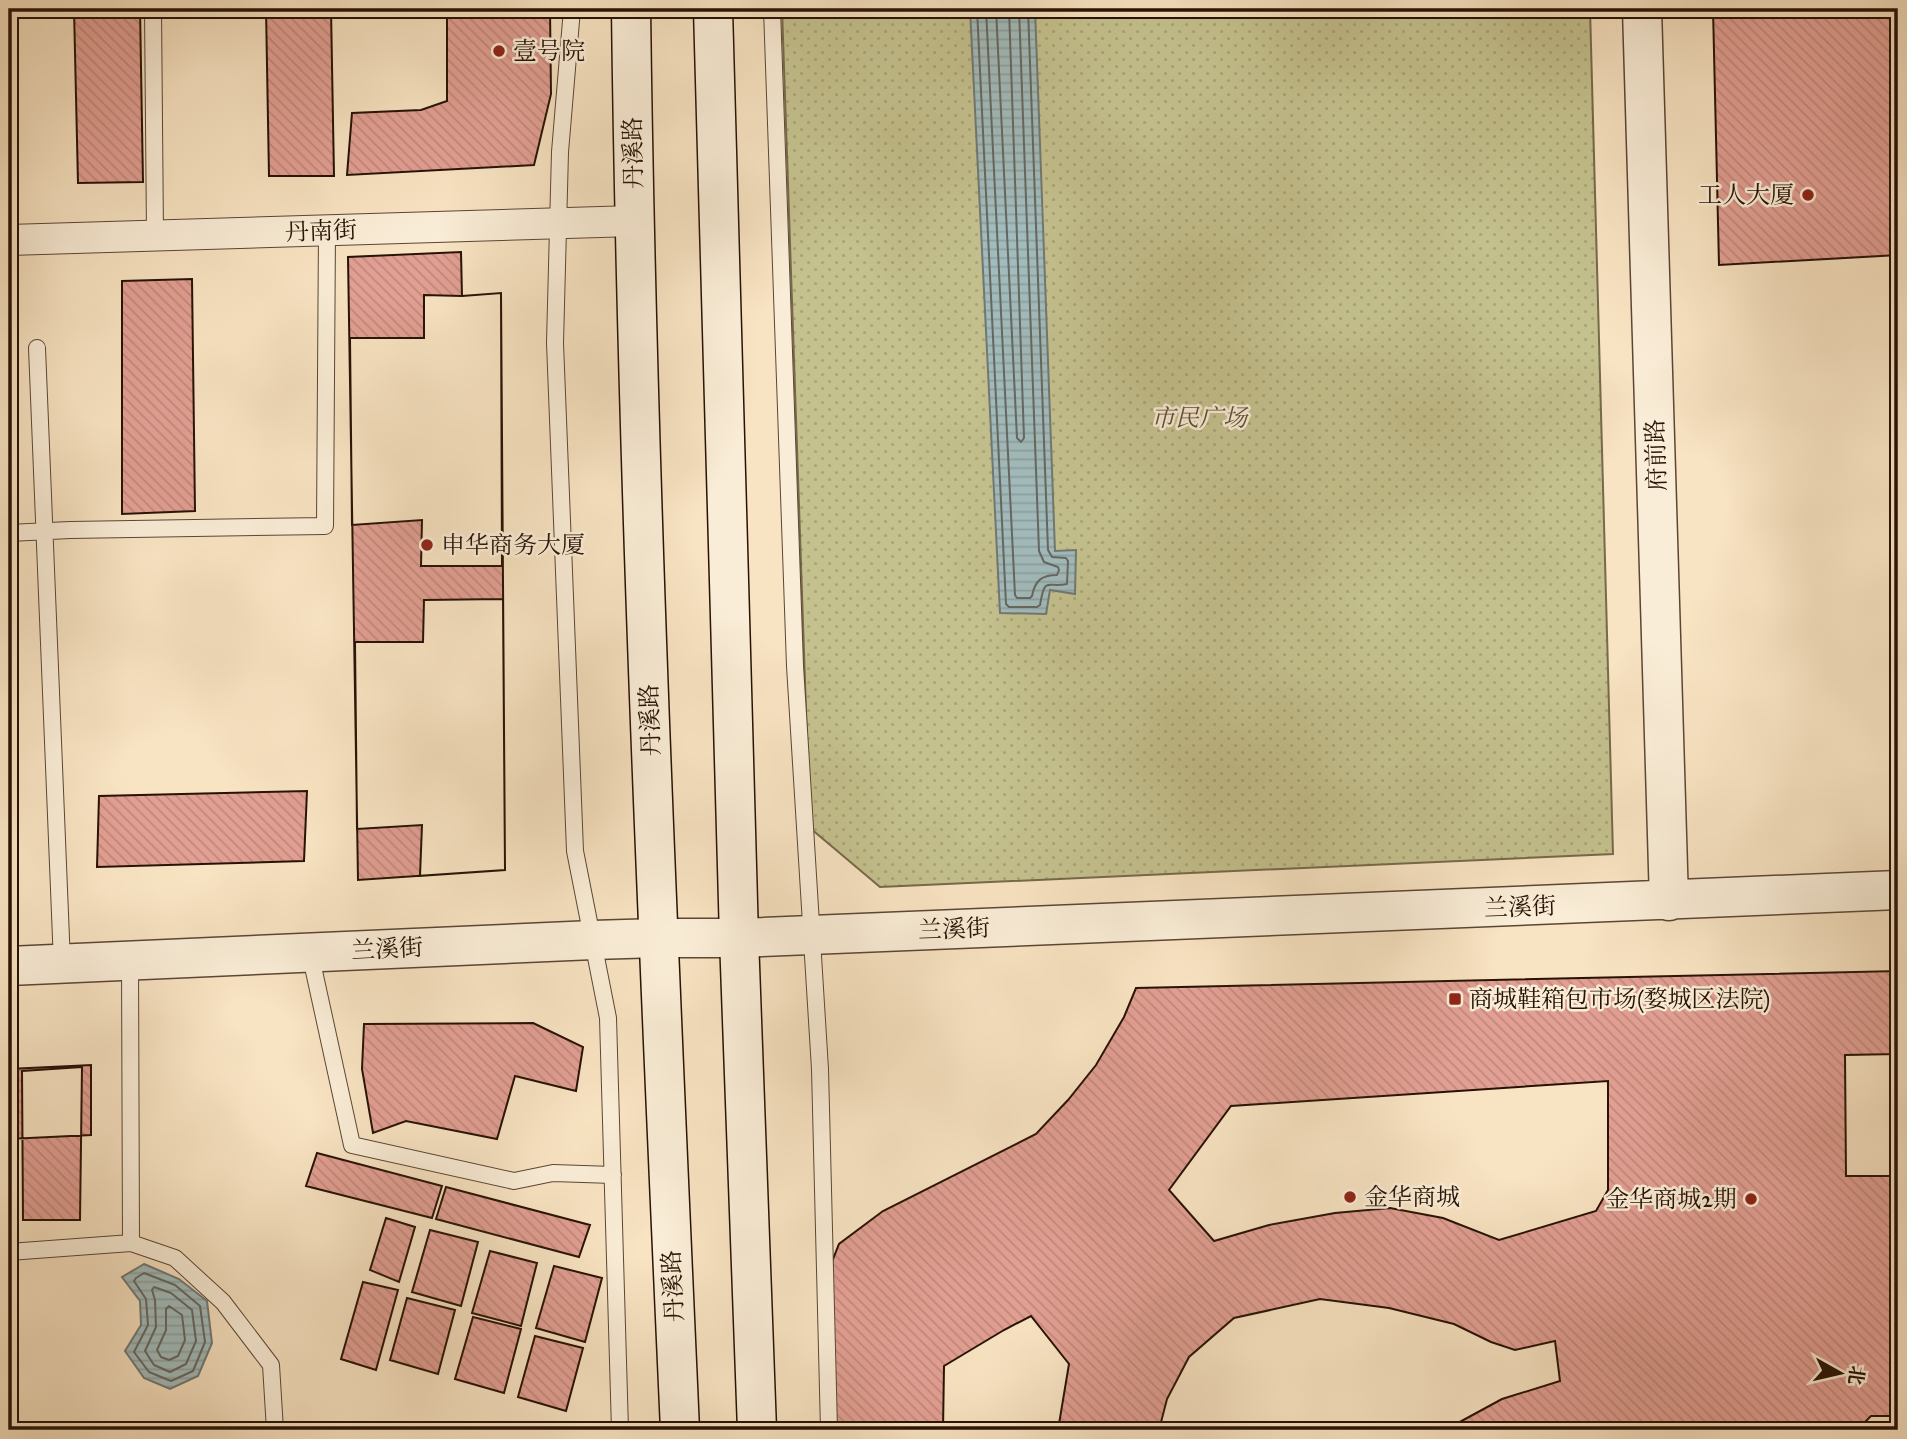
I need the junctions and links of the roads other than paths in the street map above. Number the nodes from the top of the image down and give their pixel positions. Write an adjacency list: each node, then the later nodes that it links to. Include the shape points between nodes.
1 (153, 9): 10 (lane)
2 (572, 9): 8 (lane)
3 (631, 9): 7 (main road, 丹溪路)
4 (713, 9): 19 (main road)
5 (772, 9): 17 (lane, via 795,666)
6 (1642, 9): 16 (main road, 府前路)
7 (634, 221): 8 (street, 丹南街); 18 (main road, 丹溪路)
8 (558, 223): 9 (street, 丹南街); 20 (lane, via 555,343 575,851)
9 (327, 230): 10 (street, 丹南街); 13 (lane, via 325,526)
10 (155, 236): 11 (street, 丹南街)
11 (9, 240)
12 (37, 348): 13 (lane)
13 (45, 531): 14 (lane); 23 (lane)
14 (9, 533)
15 (1898, 890): 16 (main road, 兰溪街)
16 (1670, 901): 17 (main road, 兰溪街)
17 (812, 935): 19 (main road, 兰溪街); 32 (lane)
18 (658, 938): 19 (main road, 兰溪街); 20 (main road, 兰溪街); 30 (main road, 丹溪路)
19 (738, 938): 31 (main road)
20 (593, 940): 21 (main road, 兰溪街); 25 (lane, via 608,1018)
21 (310, 953): 22 (main road, 兰溪街); 25 (lane, via 352,1145 514,1181 553,1173)
22 (130, 960): 23 (main road, 兰溪街); 26 (lane)
23 (62, 963): 24 (main road, 兰溪街)
24 (9, 966)
25 (612, 1175): 29 (lane)
26 (131, 1243): 27 (lane); 28 (lane, via 175,1258 223,1301 271,1365)
27 (9, 1252)
28 (275, 1430)
29 (620, 1430)
30 (680, 1430)
31 (757, 1430)
32 (829, 1430)

